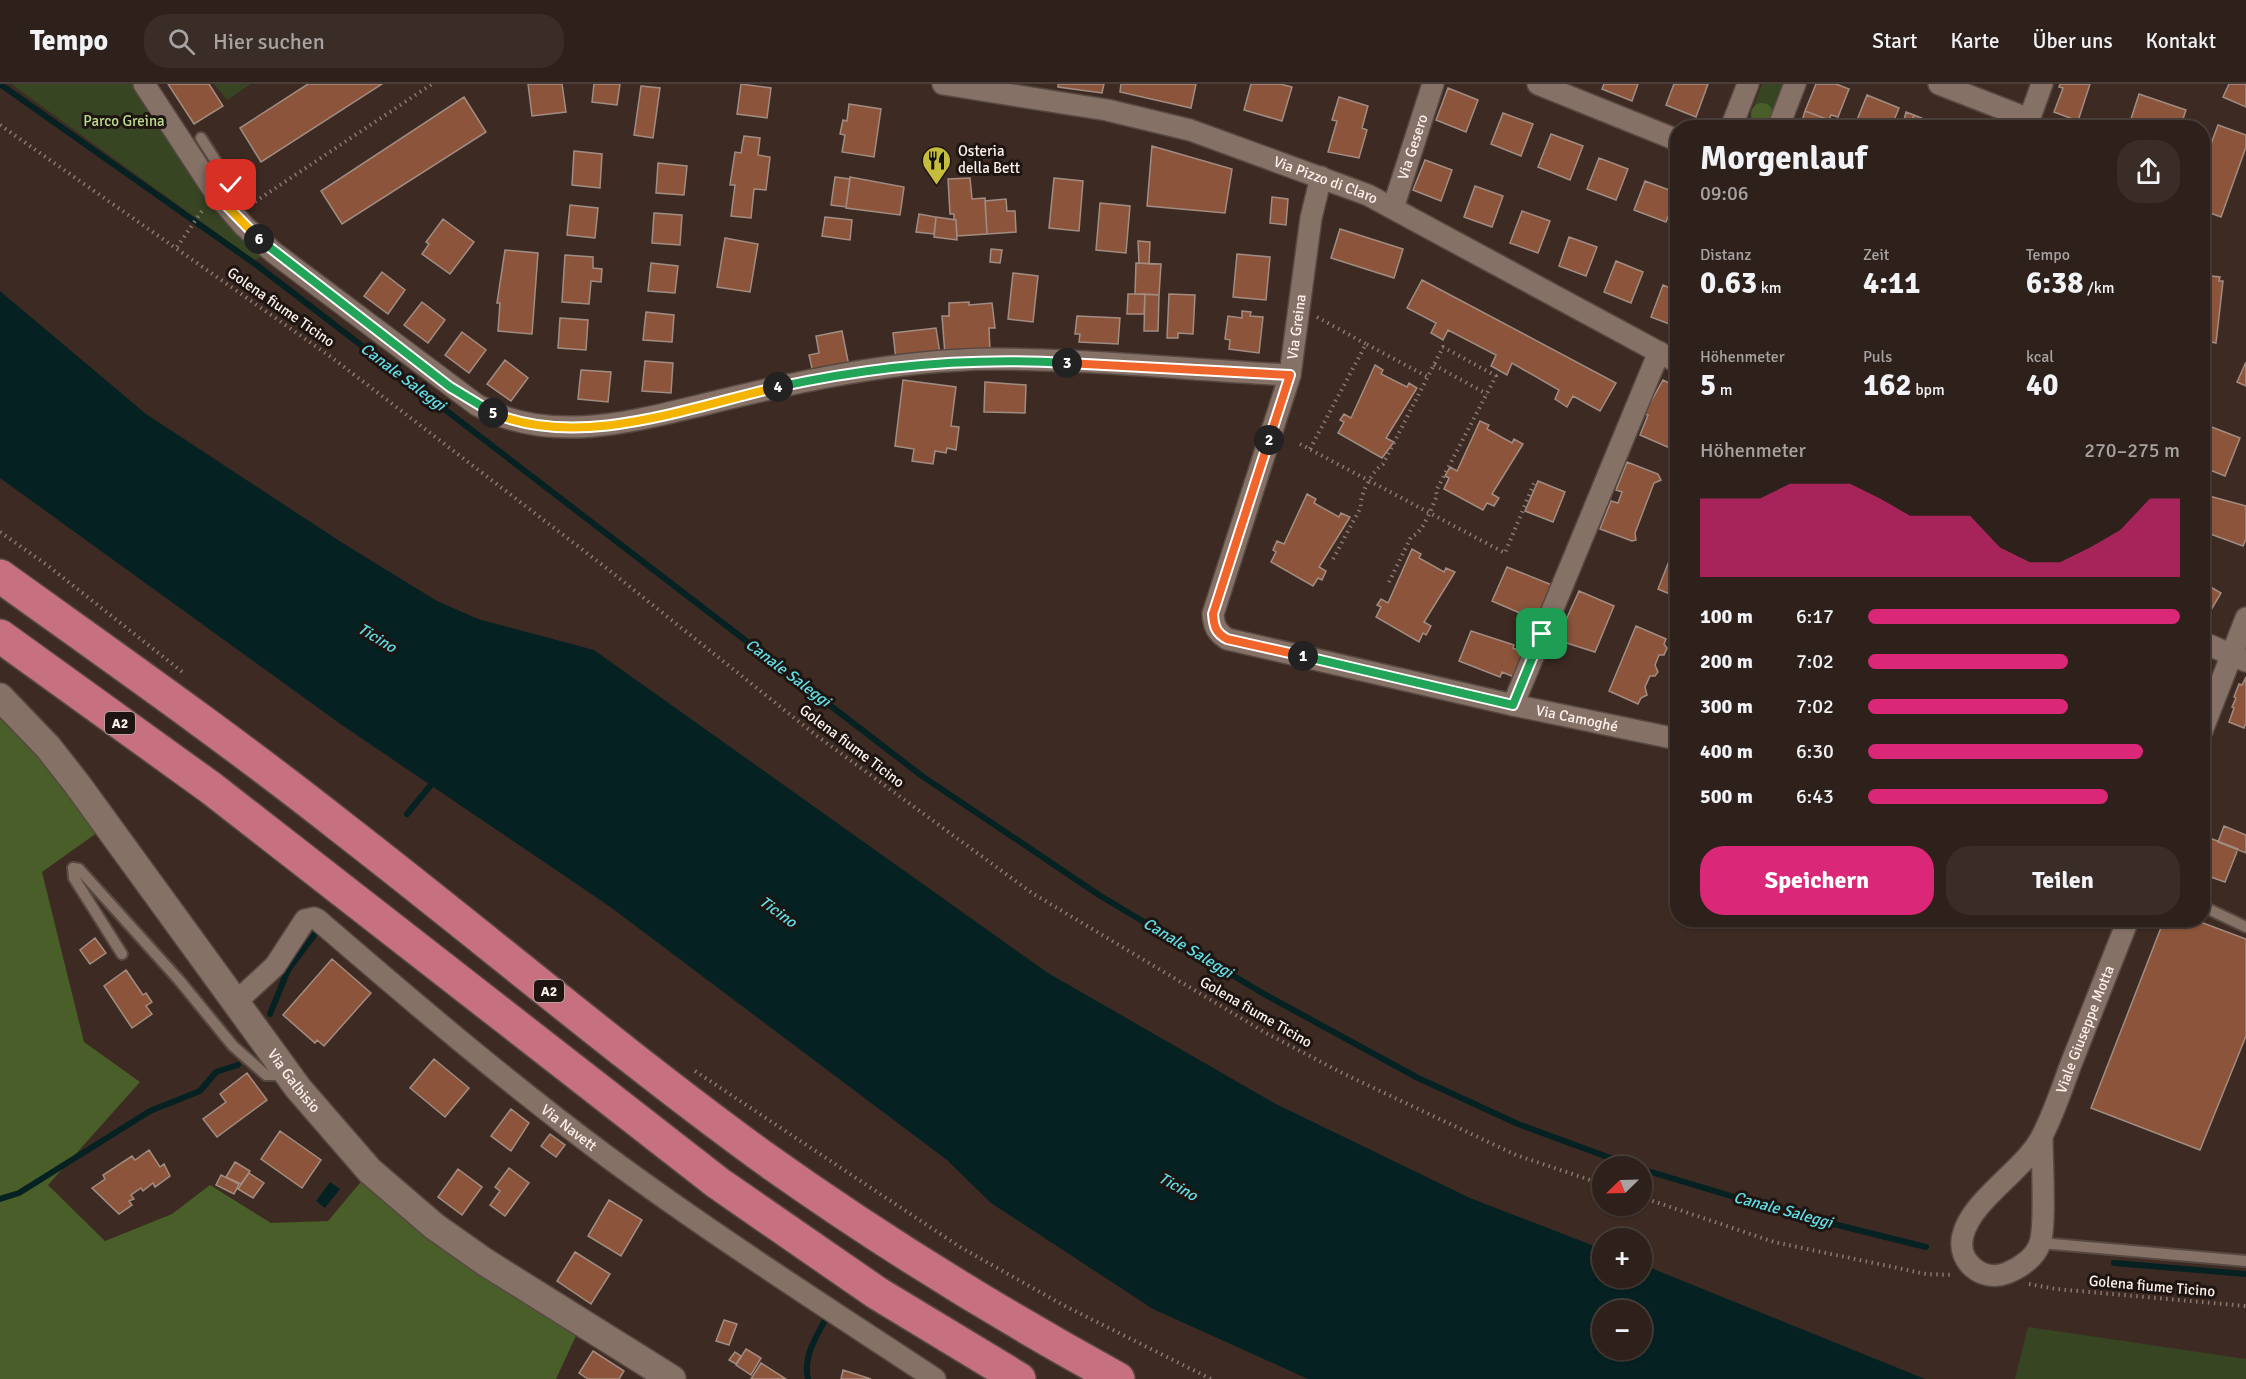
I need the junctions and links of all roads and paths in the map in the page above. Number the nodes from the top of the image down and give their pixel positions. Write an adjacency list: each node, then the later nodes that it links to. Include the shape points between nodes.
1 (144, 84): 18 (street, Via Greina)
2 (432, 84): 18 (path)
3 (943, 84): 17 (street, Via Pizzo di Claro, via 1107,110 1190,129)
4 (1433, 84): 19 (street, Via Gesero)
5 (1538, 84): 15 (street)
6 (1748, 84): 10 (street)
7 (1795, 84): 11 (street)
8 (1939, 84): 12 (street)
9 (2042, 84): 13 (street)
10 (1734, 120)
11 (1782, 120)
12 (2021, 120)
13 (2029, 120)
14 (0, 125): 21 (path, Golena fiume Ticino)
15 (1670, 137)
16 (201, 138): 18 (lane, via 231,185)
17 (1321, 177): 19 (street, Via Pizzo di Claro); 22 (street, Via Greina, via 1311,218)
18 (228, 208): 26 (street, Via Greina, via 273,252 450,387 489,412 514,420 574,428 609,426 835,374 991,359)
19 (1393, 208): 24 (street, Via Pizzo di Claro)
20 (199, 214): 21 (path)
21 (177, 247): 55 (path, Golena fiume Ticino, via 332,357 817,736 1032,893 1266,1033 1344,1074 1516,1155)
22 (1299, 307): 23 (path); 26 (street, Via Greina)
23 (1366, 344): 27 (path); 30 (path)
24 (1668, 357): 44 (street)
25 (1434, 365): 27 (path); 28 (path); 28 (path, via 1443,347 1496,376)
26 (1290, 375): 44 (street, Via Camoghé, via 1213,614 1215,629 1227,639)
27 (1428, 377): 31 (path)
28 (1487, 394): 33 (path, via 1436,491)
29 (1300, 444): 30 (path)
30 (1310, 449): 31 (path)
31 (1371, 481): 33 (path); 35 (path)
32 (1535, 481): 33 (path, via 1505,553)
33 (1430, 512): 37 (path, via 1417,535 1411,537)
34 (0, 532): 42 (path, via 47,564)
35 (1333, 559)
36 (0, 576): 65 (highway, A2, via 338,824 760,1154 917,1262)
37 (1388, 584)
38 (2246, 618): 41 (street)
39 (6, 645): 64 (highway, A2, via 221,796 718,1183 877,1293)
40 (2210, 646): 41 (street)
41 (2238, 659): 45 (street)
42 (191, 679)
43 (0, 697): 51 (street, Via Galbisio, via 77,784)
44 (1513, 705): 46 (street, Via Camoghé)
45 (2210, 715)
46 (1670, 738)
47 (2210, 910): 49 (lane)
48 (2125, 927): 54 (street, Viale Giuseppe Motta)
49 (2246, 927)
50 (122, 954): 53 (lane, via 74,878 74,868 180,980 233,1046 266,1075)
51 (237, 1001): 53 (street, Via Galbisio); 63 (street, Via Navett, via 275,966 305,920 318,920 444,1030 609,1158)
52 (687, 1066): 66 (path, via 960,1246 1063,1305)
53 (289, 1075): 62 (street, Via Galbisio, via 370,1172 434,1226)
54 (2042, 1138): 57 (street, Viale Giuseppe Motta); 57 (street, Viale Giuseppe Motta, via 1971,1219 1961,1246 1973,1268 1982,1274 1999,1276 2029,1259)
55 (1592, 1181)
56 (1652, 1201): 59 (path, via 1774,1242)
57 (2041, 1243): 58 (lane)
58 (2246, 1261)
59 (1926, 1274)
60 (2056, 1289): 61 (path, Golena fiume Ticino)
61 (2246, 1306)
62 (672, 1379)
63 (935, 1379)
64 (1018, 1379)
65 (1118, 1379)
66 (1211, 1379)

